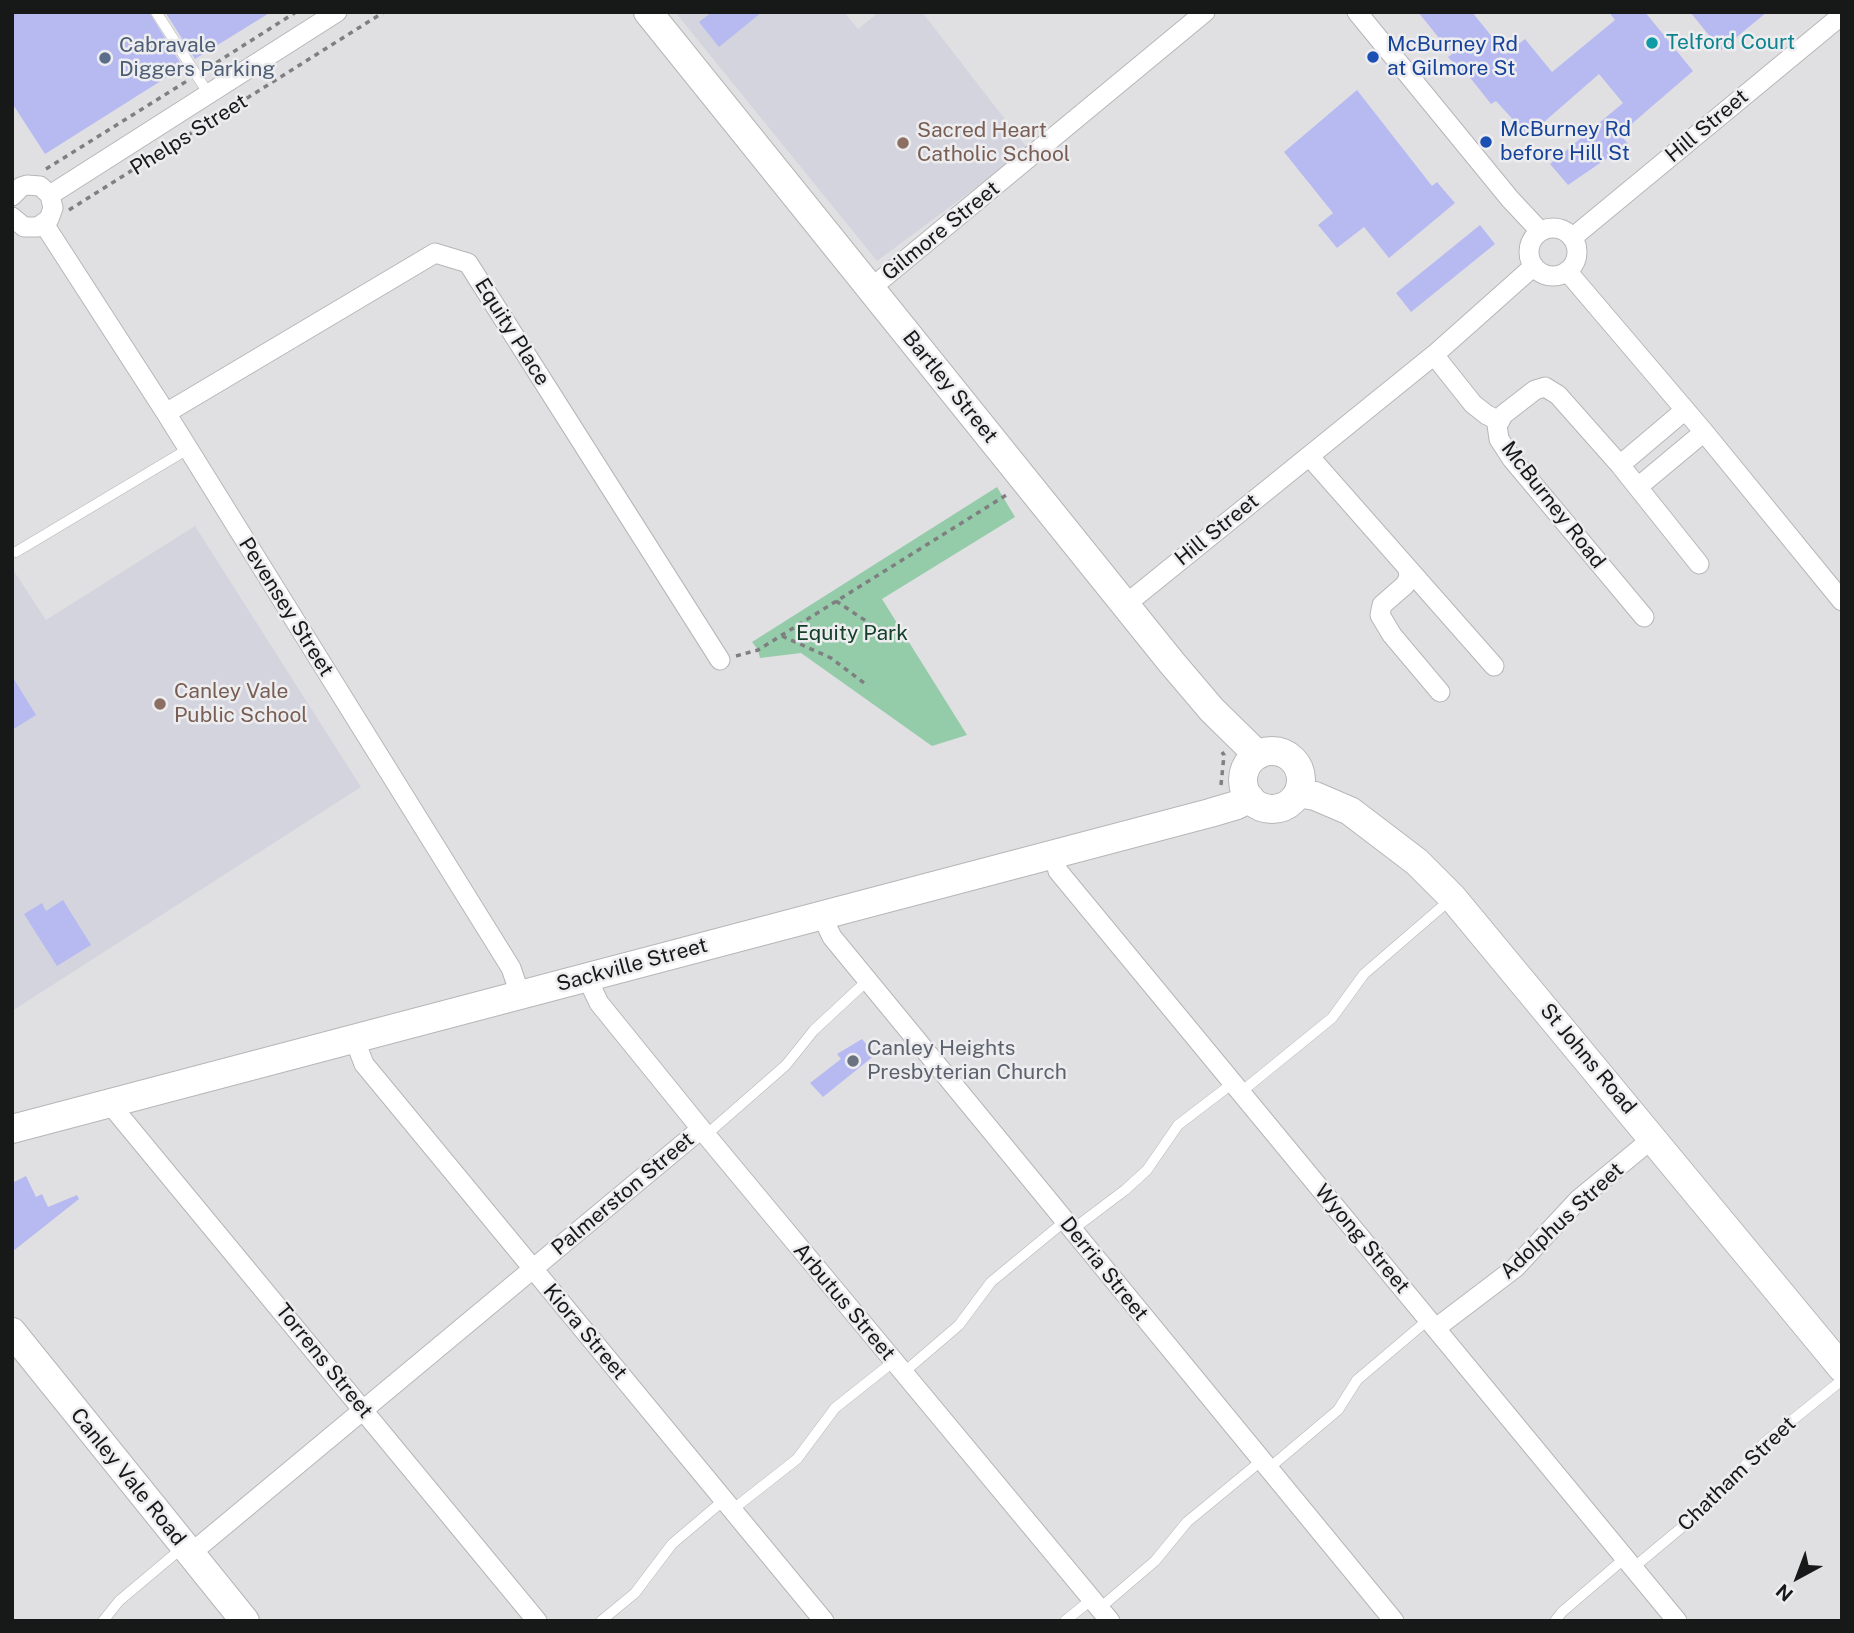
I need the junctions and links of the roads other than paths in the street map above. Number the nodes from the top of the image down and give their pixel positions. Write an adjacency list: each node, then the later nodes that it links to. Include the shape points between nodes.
1 (156, 12): 7 (lane)
2 (337, 12): 7 (street, Phelps Street)
3 (649, 12): 16 (main road, Bartley Street)
4 (1205, 12): 16 (street, Gilmore Street)
5 (1357, 12): 12 (street)
6 (1842, 15): 13 (street, Hill Street)
7 (208, 93): 9 (street, Phelps Street)
8 (15, 186): 9 (street, via 33,185)
9 (50, 195): 11 (street, via 53,208)
10 (12, 218): 11 (street, via 24,227)
11 (44, 224): 19 (street, Pevensey Street)
12 (1540, 231): 13 (street, via 1561,229); 14 (street, via 1529,251)
13 (1572, 238): 15 (street, via 1577,252)
14 (1534, 266): 15 (street, via 1546,274); 17 (street, Hill Street)
15 (1567, 271): 18 (street)
16 (870, 289): 30 (main road, Bartley Street)
17 (1434, 355): 20 (street, via 1473,404); 23 (street, Hill Street)
18 (1685, 410): 21 (street); 24 (street)
19 (166, 414): 22 (street, Pevensey Street); 32 (street, Equity Place, via 435,253 468,263)
20 (1500, 421): 24 (street, McBurney Road, via 1516,403 1545,387 1558,395); 31 (street, McBurney Road, via 1499,439 1512,459)
21 (1704, 432): 25 (street); 29 (street)
22 (188, 449): 26 (lane); 43 (street, Pevensey Street, via 511,968)
23 (1309, 456): 28 (street); 30 (street, Hill Street)
24 (1620, 465): 25 (street, McBurney Road)
25 (1638, 487): 27 (street, McBurney Road)
26 (16, 552)
27 (1699, 564)
28 (1408, 570): 33 (street); 34 (street, via 1405,585 1382,605 1380,615)
29 (1842, 601)
30 (1125, 605): 35 (main road, Bartley Street, via 1204,700)
31 (1644, 617)
32 (720, 660)
33 (1494, 666)
34 (1440, 692)
35 (1258, 755): 36 (main road, via 1275,751 1292,759 1301,775); 37 (main road, via 1245,770)
36 (1298, 793): 37 (main road, via 1293,801 1275,809); 39 (main road, St Johns Road, via 1350,811 1418,862)
37 (1250, 798): 38 (main road, Sackville Street)
38 (1054, 854): 40 (main road, Sackville Street); 45 (street, Wyong Street, via 1058,871)
39 (1452, 897): 45 (lane, via 1364,974 1332,1018); 49 (main road, St Johns Road)
40 (821, 914): 41 (main road, Sackville Street); 42 (street, Derria Street, via 829,933)
41 (587, 978): 43 (main road, Sackville Street); 48 (street, Arbutus Street, via 600,1003)
42 (868, 980): 48 (lane, Palmerston Street, via 814,1030 786,1065); 50 (street, Derria Street)
43 (520, 994): 44 (main road, Sackville Street)
44 (354, 1038): 46 (main road, Sackville Street); 51 (street, Kiora Street, via 364,1064)
45 (1237, 1087): 50 (lane, via 1178,1125 1147,1170 1125,1190); 52 (street, Wyong Street)
46 (110, 1104): 47 (main road, Sackville Street); 57 (street, Torrens Street)
47 (12, 1129)
48 (703, 1132): 51 (street, Palmerston Street); 54 (street, Arbutus Street)
49 (1653, 1138): 52 (street, Adolphus Street, via 1579,1199 1515,1268); 55 (main road, St Johns Road)
50 (1068, 1225): 54 (lane, via 990,1282 959,1325); 58 (street, Derria Street)
51 (533, 1269): 57 (street, Palmerston Street); 59 (street, Kiora Street)
52 (1432, 1323): 58 (lane, Adolphus Street, via 1357,1380 1338,1410); 61 (street, Wyong Street)
53 (12, 1332): 60 (main road, Canley Vale Road)
54 (898, 1368): 59 (lane, via 835,1408 797,1459); 62 (street, Arbutus Street)
55 (1842, 1368)
56 (1842, 1380): 61 (lane, Chatham Street, via 1764,1443 1717,1498)
57 (363, 1409): 60 (street, Palmerston Street); 65 (street, Torrens Street)
58 (1265, 1465): 62 (lane, Adolphus Street, via 1187,1522 1155,1562); 69 (street, Derria Street)
59 (728, 1505): 66 (lane, via 671,1544 635,1593); 67 (street, Kiora Street)
60 (186, 1550): 63 (lane, Palmerston Street, via 118,1601); 64 (main road, Canley Vale Road)
61 (1629, 1563): 70 (lane, Chatham Street); 71 (street, Wyong Street)
62 (1101, 1609): 68 (lane, Adolphus Street)
63 (103, 1621)
64 (245, 1621)
65 (537, 1621)
66 (601, 1621)
67 (824, 1621)
68 (1065, 1621)
69 (1394, 1621)
70 (1555, 1621)
71 (1677, 1621)

